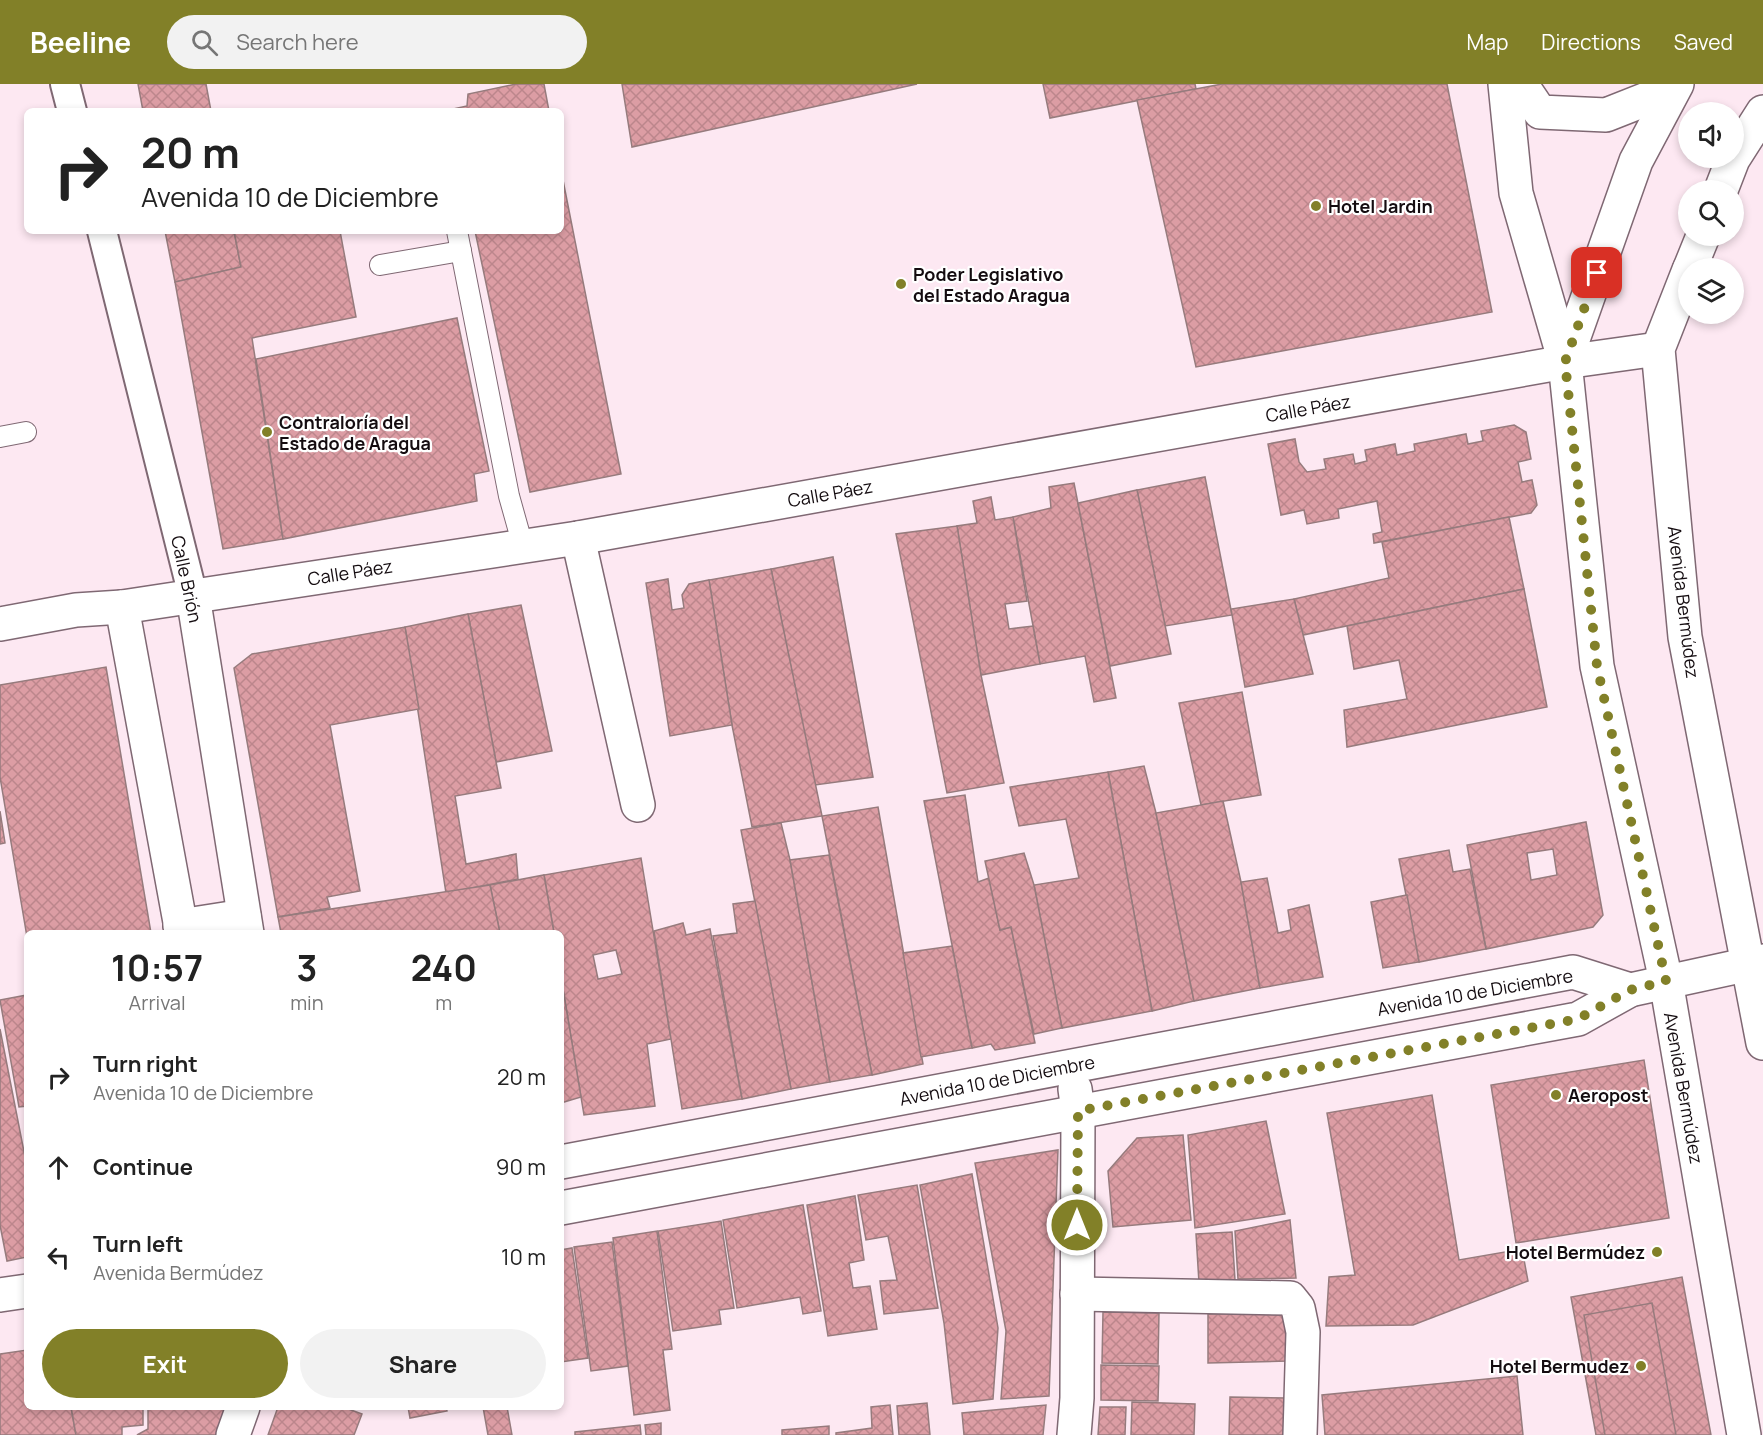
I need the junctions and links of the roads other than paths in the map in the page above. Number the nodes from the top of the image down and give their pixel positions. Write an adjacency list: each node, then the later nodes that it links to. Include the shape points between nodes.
1 (65, 84): 5 (street)
2 (1505, 84): 14 (street, via 1516,193)
3 (1521, 84): 4 (street, via 1540,112 1606,115)
4 (1674, 87): 14 (street, Avenida Bermúdez, via 1636,161)
5 (71, 108)
6 (1763, 112): 7 (street, via 1733,159)
7 (1725, 180)
8 (103, 234): 19 (street, Calle Brión)
9 (458, 234): 10 (lane)
10 (461, 251): 11 (lane); 18 (lane, via 509,496)
11 (380, 265)
12 (1678, 297): 13 (street, Avenida Bermúdez)
13 (1658, 349): 14 (street, Calle Páez); 25 (street, Avenida Bermúdez, via 1685,637)
14 (1565, 362): 17 (street, Calle Páez); 26 (street, Avenida Bermúdez, via 1597,666)
15 (26, 432): 16 (lane)
16 (0, 437)
17 (578, 538): 18 (street, Calle Páez); 22 (street)
18 (523, 546): 19 (street, Calle Páez)
19 (193, 596): 20 (street, Calle Páez); 23 (street, Calle Brión)
20 (122, 607): 21 (street, Calle Páez, via 76,610); 24 (street)
21 (0, 624)
22 (638, 805)
23 (245, 924): 24 (street)
24 (181, 929)
25 (1756, 962): 26 (street); 28 (street, Avenida Bermúdez)
26 (1666, 981): 27 (street); 40 (street, Avenida Bermúdez)
27 (1630, 990): 29 (street, Avenida 10 de Diciembre, via 1573,972); 30 (street, via 1578,1019)
28 (1763, 1043)
29 (1072, 1066): 30 (street); 31 (street, Avenida 10 de Diciembre)
30 (1078, 1111): 32 (street); 34 (street)
31 (564, 1161)
32 (564, 1207)
33 (24, 1291): 35 (street)
34 (1077, 1294): 38 (street); 39 (street, via 1290,1298 1299,1308 1303,1332)
35 (0, 1295)
36 (242, 1410): 37 (street)
37 (233, 1435)
38 (1074, 1435)
39 (1300, 1435)
40 (1744, 1435)

